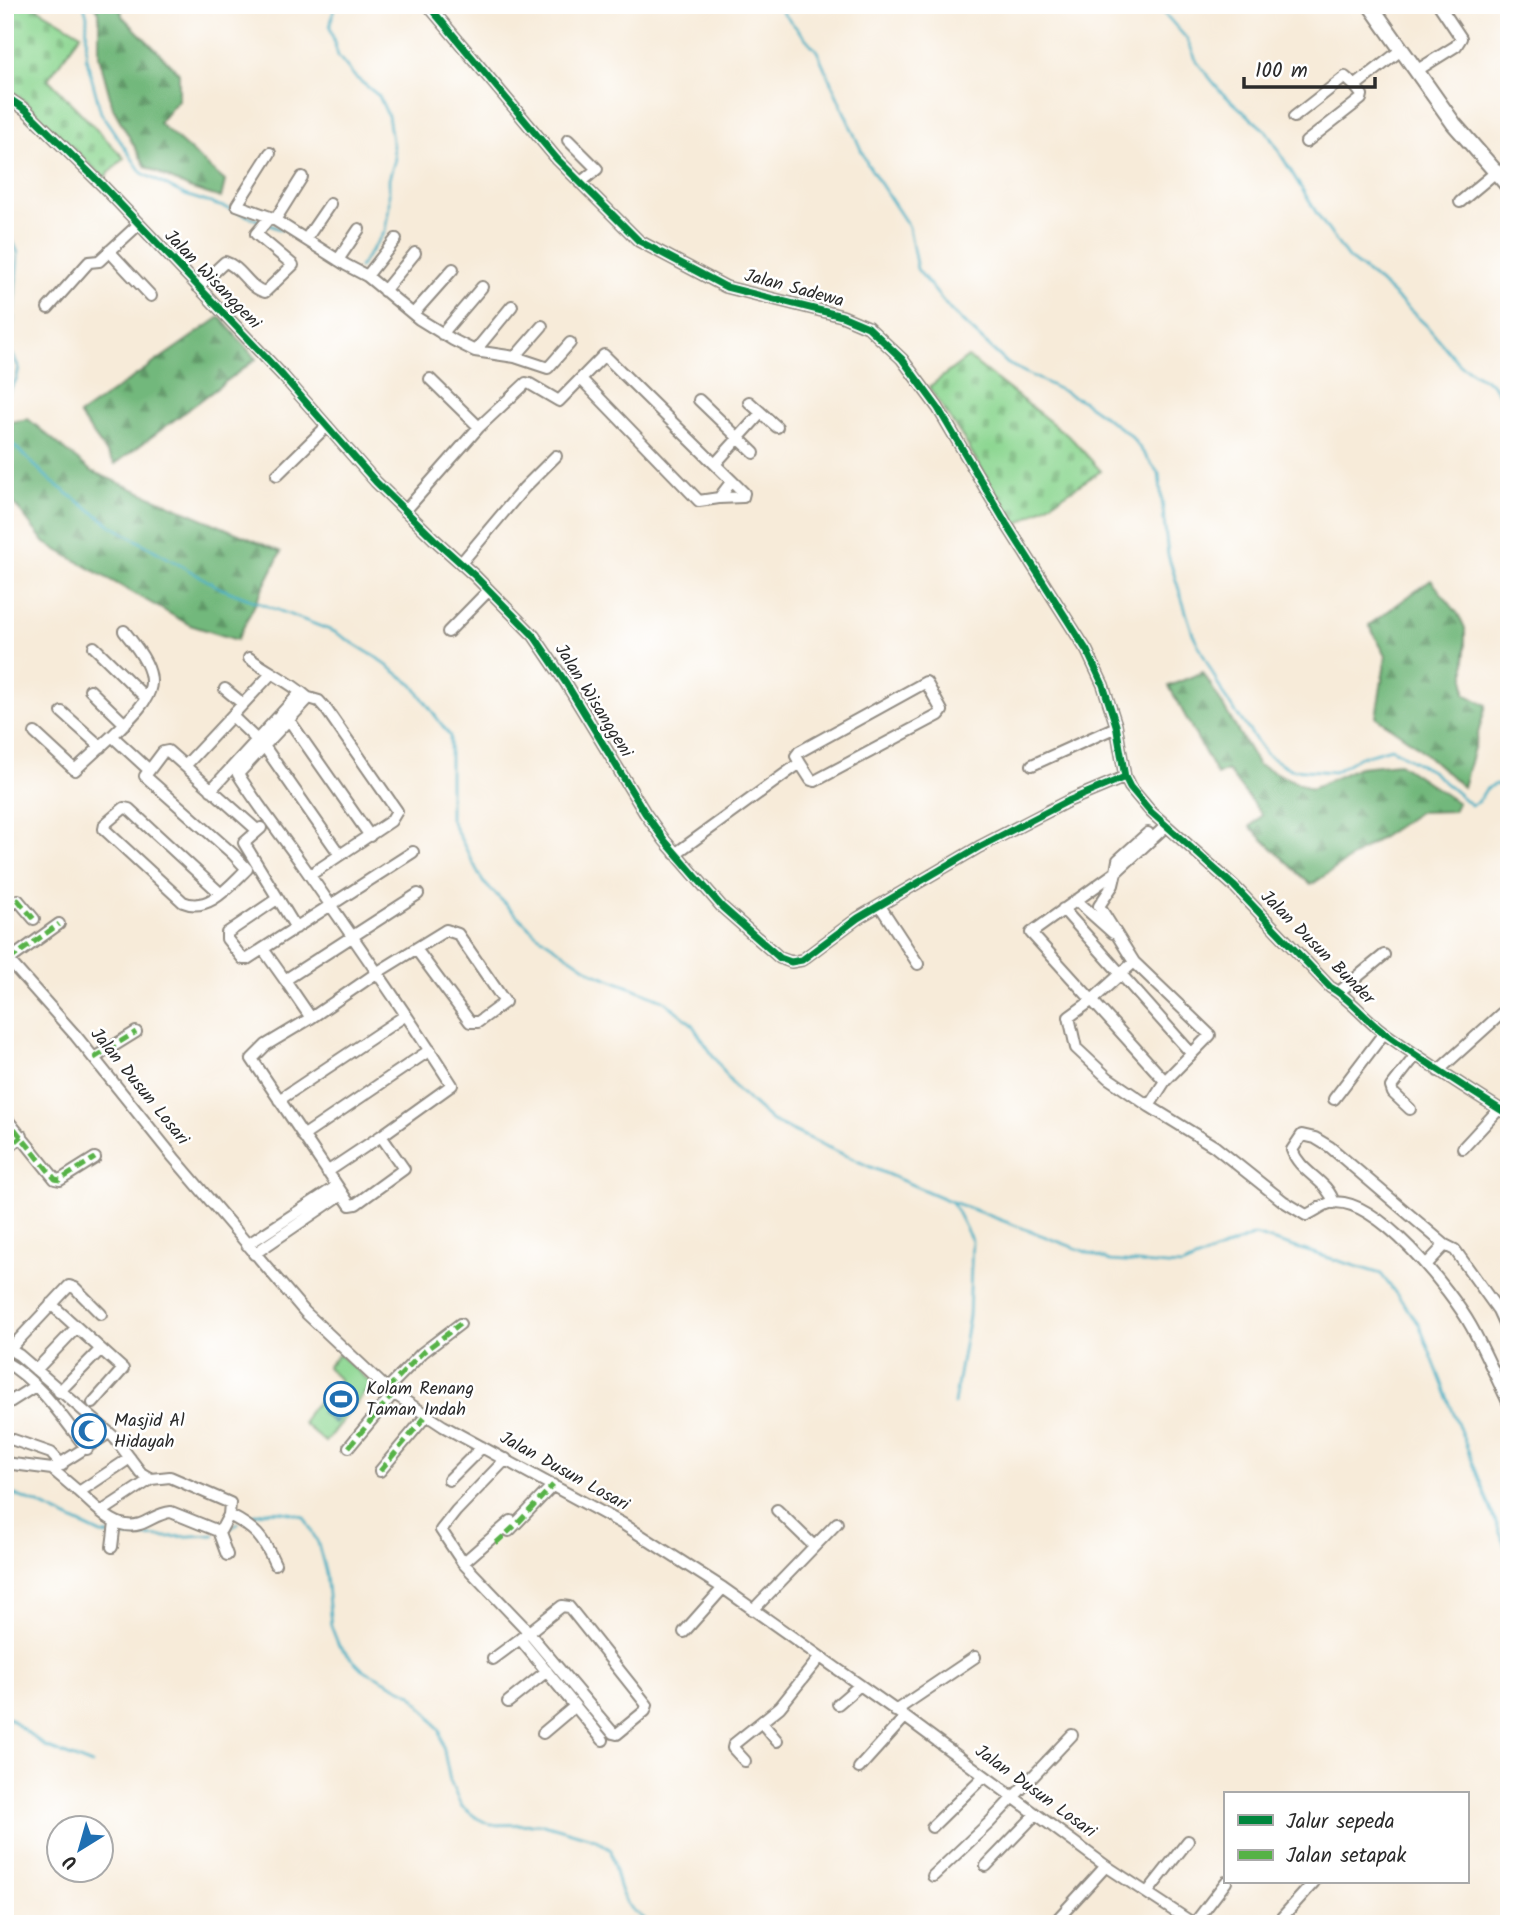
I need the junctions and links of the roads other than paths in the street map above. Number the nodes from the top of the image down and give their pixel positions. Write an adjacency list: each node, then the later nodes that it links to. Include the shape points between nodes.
1 (428, 5): 14 (street, Jalan Sadewa)
2 (1370, 5): 4 (street)
3 (1439, 5): 5 (street, via 1461,38)
4 (1401, 50): 5 (street); 6 (street)
5 (1416, 71): 12 (street)
6 (1355, 86): 8 (street, via 1345,77); 10 (street, via 1361,99)
7 (5, 96): 19 (street, Jalan Wisanggeni, via 26,110)
8 (1294, 117)
9 (568, 140): 14 (street, via 597,169)
10 (1306, 142)
11 (270, 153): 18 (street, via 237,205)
12 (1496, 172): 15 (street); 16 (street)
13 (302, 177): 18 (street)
14 (580, 183): 72 (street, Jalan Sadewa, via 639,241 704,277 749,294 842,316 884,340 938,408 1087,651)
15 (1509, 187)
16 (1460, 202)
17 (330, 204): 21 (street)
18 (271, 219): 21 (street); 28 (street, via 256,234 293,265 270,288 258,290 225,262)
19 (138, 225): 23 (street); 28 (street, Jalan Wisanggeni)
20 (359, 229): 25 (street)
21 (306, 239): 25 (street)
22 (396, 239): 27 (street)
23 (109, 251): 31 (street); 33 (street, via 99,261 89,262)
24 (415, 253): 30 (street)
25 (342, 263): 27 (street)
26 (453, 269): 34 (street)
27 (365, 275): 30 (street)
28 (198, 286): 45 (street, Jalan Wisanggeni)
29 (482, 287): 36 (street)
30 (384, 290): 34 (street)
31 (151, 296)
32 (512, 306): 38 (street)
33 (48, 308)
34 (413, 314): 36 (street)
35 (542, 326): 39 (street)
36 (442, 334): 38 (street)
37 (570, 343): 39 (street, via 548,368)
38 (475, 351): 39 (street)
39 (515, 357)
40 (430, 379): 46 (street)
41 (581, 379): 46 (street, via 559,401 526,383); 51 (street, via 604,355 609,358); 54 (street, via 699,501)
42 (699, 400): 48 (street)
43 (749, 402): 44 (street)
44 (761, 413): 47 (street); 48 (street)
45 (327, 426): 52 (street); 55 (street, Jalan Wisanggeni)
46 (479, 427): 55 (street)
47 (777, 427)
48 (738, 438): 49 (street); 51 (street)
49 (754, 453)
50 (556, 456): 56 (street)
51 (715, 464): 53 (street)
52 (277, 475)
53 (732, 481): 54 (street); 54 (street, via 743,496)
54 (719, 498)
55 (405, 511): 56 (street, Jalan Wisanggeni)
56 (461, 563): 57 (street, Jalan Wisanggeni)
57 (489, 590): 59 (street); 91 (street, Jalan Wisanggeni, via 551,659 645,813)
58 (124, 631): 66 (street, via 149,666)
59 (449, 632)
60 (94, 647): 66 (street)
61 (249, 658): 62 (street)
62 (271, 674): 65 (street); 67 (street)
63 (226, 689): 67 (street)
64 (90, 690): 71 (street)
65 (305, 695): 70 (street); 75 (street); 86 (street, via 326,709 397,811)
66 (146, 698): 71 (street)
67 (243, 704): 69 (street)
68 (62, 712): 76 (street)
69 (232, 716): 75 (street); 79 (street)
70 (289, 720): 75 (street); 86 (street)
71 (125, 724): 74 (street)
72 (1116, 727): 78 (street); 81 (street, Jalan Sadewa)
73 (35, 733): 76 (street, via 75,770)
74 (112, 736): 76 (street); 80 (street)
75 (261, 743): 82 (street); 83 (street, via 238,774); 90 (street)
76 (101, 747)
77 (800, 763): 77 (street, via 814,780 942,711 926,682 799,752); 91 (street)
78 (1032, 765)
79 (185, 766): 80 (street, via 165,751); 82 (street)
80 (148, 769): 89 (street, via 145,776)
81 (1125, 777): 84 (street, Jalan Dusun Bunder); 99 (street, Jalan Wisanggeni, via 991,840)
82 (211, 790): 85 (street)
83 (272, 821): 85 (street); 94 (street)
84 (1163, 824): 93 (street, via 1118,860); 119 (street, Jalan Dusun Bunder, via 1234,886)
85 (257, 830): 87 (street)
86 (370, 836): 90 (street)
87 (244, 843): 89 (street); 92 (street)
88 (413, 852): 100 (street)
89 (233, 854): 92 (street)
90 (340, 855): 94 (street)
91 (676, 855): 99 (street, Jalan Wisanggeni, via 722,907 786,961 802,960)
92 (251, 867): 95 (street); 97 (street)
93 (1116, 872): 98 (street); 101 (street)
94 (310, 875): 100 (street)
95 (220, 893): 95 (street, via 129,809 104,824 104,829 183,902 207,904)
96 (418, 894): 108 (street)
97 (277, 899): 107 (street); 110 (street, via 226,934 243,959)
98 (1076, 900): 103 (street); 105 (street)
99 (880, 905): 115 (street)
100 (332, 906): 107 (street); 108 (street)
101 (1099, 906): 105 (street); 109 (street)
102 (5, 909): 104 (street, via 18,900)
103 (1063, 909): 117 (street); 120 (street, via 1031,933)
104 (34, 919)
105 (1097, 920): 109 (street)
106 (59, 923): 113 (street)
107 (296, 928): 110 (street)
108 (353, 937): 116 (street); 118 (street)
109 (1121, 939): 114 (street)
110 (263, 949): 118 (street)
111 (416, 949): 111 (street, via 470,1022 478,1023 505,1002 455,932 446,930); 116 (street)
112 (1384, 955): 119 (street)
113 (7, 958): 129 (street, Jalan Dusun Losari)
114 (1134, 962): 117 (street); 127 (street, via 1210,1035)
115 (918, 964)
116 (378, 972): 122 (street); 123 (street)
117 (1120, 974): 120 (street); 127 (street)
118 (285, 980): 123 (street)
119 (1339, 992): 125 (street, Jalan Dusun Bunder)
120 (1091, 1002): 131 (street); 134 (street, via 1069,1017 1076,1048)
121 (1502, 1013): 130 (street)
122 (406, 1015): 126 (street); 133 (street)
123 (311, 1018): 133 (street, via 253,1057)
124 (136, 1032): 129 (street)
125 (1384, 1032): 128 (street, Jalan Dusun Bunder); 132 (street)
126 (430, 1050): 139 (street); 140 (street, via 452,1086)
127 (1191, 1053): 131 (street)
128 (1416, 1055): 130 (street, Jalan Dusun Bunder); 135 (street, via 1391,1087)
129 (94, 1058): 148 (street, Jalan Dusun Losari)
130 (1438, 1071): 136 (street, Jalan Dusun Bunder)
131 (1165, 1081): 134 (street)
132 (1335, 1099)
133 (279, 1100): 139 (street)
134 (1149, 1107): 146 (street, via 1214,1146 1306,1215)
135 (1410, 1108)
136 (1504, 1112): 141 (street)
137 (5, 1117): 138 (street)
138 (22, 1136): 142 (street); 143 (street, via 58,1180)
139 (303, 1136): 144 (street)
140 (381, 1136): 144 (street); 145 (street, via 404,1169 353,1205)
141 (1463, 1148)
142 (5, 1151)
143 (95, 1158)
144 (327, 1172): 145 (street)
145 (339, 1190): 148 (street)
146 (1334, 1203): 147 (street, via 1330,1192 1296,1162 1292,1150 1302,1135 1330,1147); 149 (street, via 1366,1212 1393,1231)
147 (1446, 1245): 149 (street); 154 (street, via 1455,1250 1498,1310)
148 (250, 1249): 160 (street, Jalan Dusun Losari, via 305,1312)
149 (1426, 1265): 163 (street, via 1470,1324)
150 (51, 1304): 151 (street, via 72,1286); 153 (street); 155 (street)
151 (102, 1314)
152 (460, 1324): 160 (street, via 422,1353)
153 (76, 1328): 156 (street); 158 (street)
154 (1509, 1334)
155 (8, 1348): 158 (street)
156 (101, 1349): 161 (street); 162 (street, via 123,1369)
157 (5, 1362): 159 (street)
158 (36, 1370): 161 (street)
159 (35, 1386): 164 (street); 170 (street)
160 (390, 1391): 165 (street, Jalan Dusun Losari); 168 (street)
161 (59, 1392): 166 (street)
162 (93, 1403)
163 (1509, 1404)
164 (5, 1405)
165 (426, 1416): 169 (street, Jalan Dusun Losari); 175 (street)
166 (109, 1433): 170 (street); 171 (street)
167 (5, 1437): 174 (street, via 51,1453)
168 (349, 1447)
169 (482, 1447): 172 (street, Jalan Dusun Losari); 177 (street)
170 (87, 1449): 174 (street)
171 (130, 1458): 176 (street); 179 (street)
172 (506, 1459): 178 (street, Jalan Dusun Losari); 191 (street, via 441,1530)
173 (5, 1463): 174 (street)
174 (57, 1467): 179 (street)
175 (380, 1471)
176 (151, 1479): 181 (street); 182 (street, via 170,1477 226,1501 231,1507)
177 (449, 1480)
178 (553, 1485): 187 (street); 193 (street, Jalan Dusun Losari)
179 (79, 1492): 181 (street)
180 (777, 1510): 189 (street)
181 (101, 1512): 185 (street)
182 (229, 1515): 186 (street); 192 (street, via 260,1536)
183 (511, 1521): 191 (street)
184 (837, 1523): 189 (street)
185 (114, 1525): 186 (street, via 136,1525 171,1512); 188 (street)
186 (219, 1534): 190 (street)
187 (496, 1543)
188 (112, 1545)
189 (814, 1546): 194 (street)
190 (227, 1555)
191 (463, 1563): 196 (street)
192 (275, 1564)
193 (723, 1588): 194 (street, Jalan Dusun Losari); 195 (street)
194 (753, 1610): 197 (street, Jalan Dusun Losari)
195 (684, 1632)
196 (524, 1635): 196 (street, via 615,1735 647,1708 569,1607 562,1606); 199 (street); 200 (street)
197 (820, 1657): 201 (street, Jalan Dusun Losari); 206 (street)
198 (975, 1657): 205 (street)
199 (493, 1659)
200 (547, 1671): 202 (street); 204 (street)
201 (859, 1686): 203 (street); 205 (street, Jalan Dusun Losari)
202 (508, 1702)
203 (838, 1704)
204 (575, 1706): 207 (street); 209 (street)
205 (900, 1714): 212 (street); 213 (street, Jalan Dusun Losari)
206 (762, 1723): 210 (street); 211 (street, via 733,1745)
207 (542, 1732)
208 (1072, 1735): 214 (street)
209 (603, 1740)
210 (777, 1741)
211 (745, 1760)
212 (859, 1768)
213 (983, 1777): 214 (street, Jalan Dusun Losari); 216 (street)
214 (1013, 1798): 215 (street, Jalan Dusun Losari); 220 (street)
215 (1035, 1815): 218 (street); 219 (street, Jalan Dusun Losari)
216 (932, 1827)
217 (1188, 1841): 223 (street)
218 (986, 1866)
219 (1107, 1866): 223 (street, Jalan Dusun Losari); 225 (street)
220 (933, 1876)
221 (1224, 1884): 226 (street)
222 (1312, 1884): 227 (street)
223 (1147, 1893): 224 (street, Jalan Dusun Losari)
224 (1182, 1920): 226 (street, Jalan Dusun Losari)
225 (1054, 1924)
226 (1194, 1924)
227 (1276, 1924)

